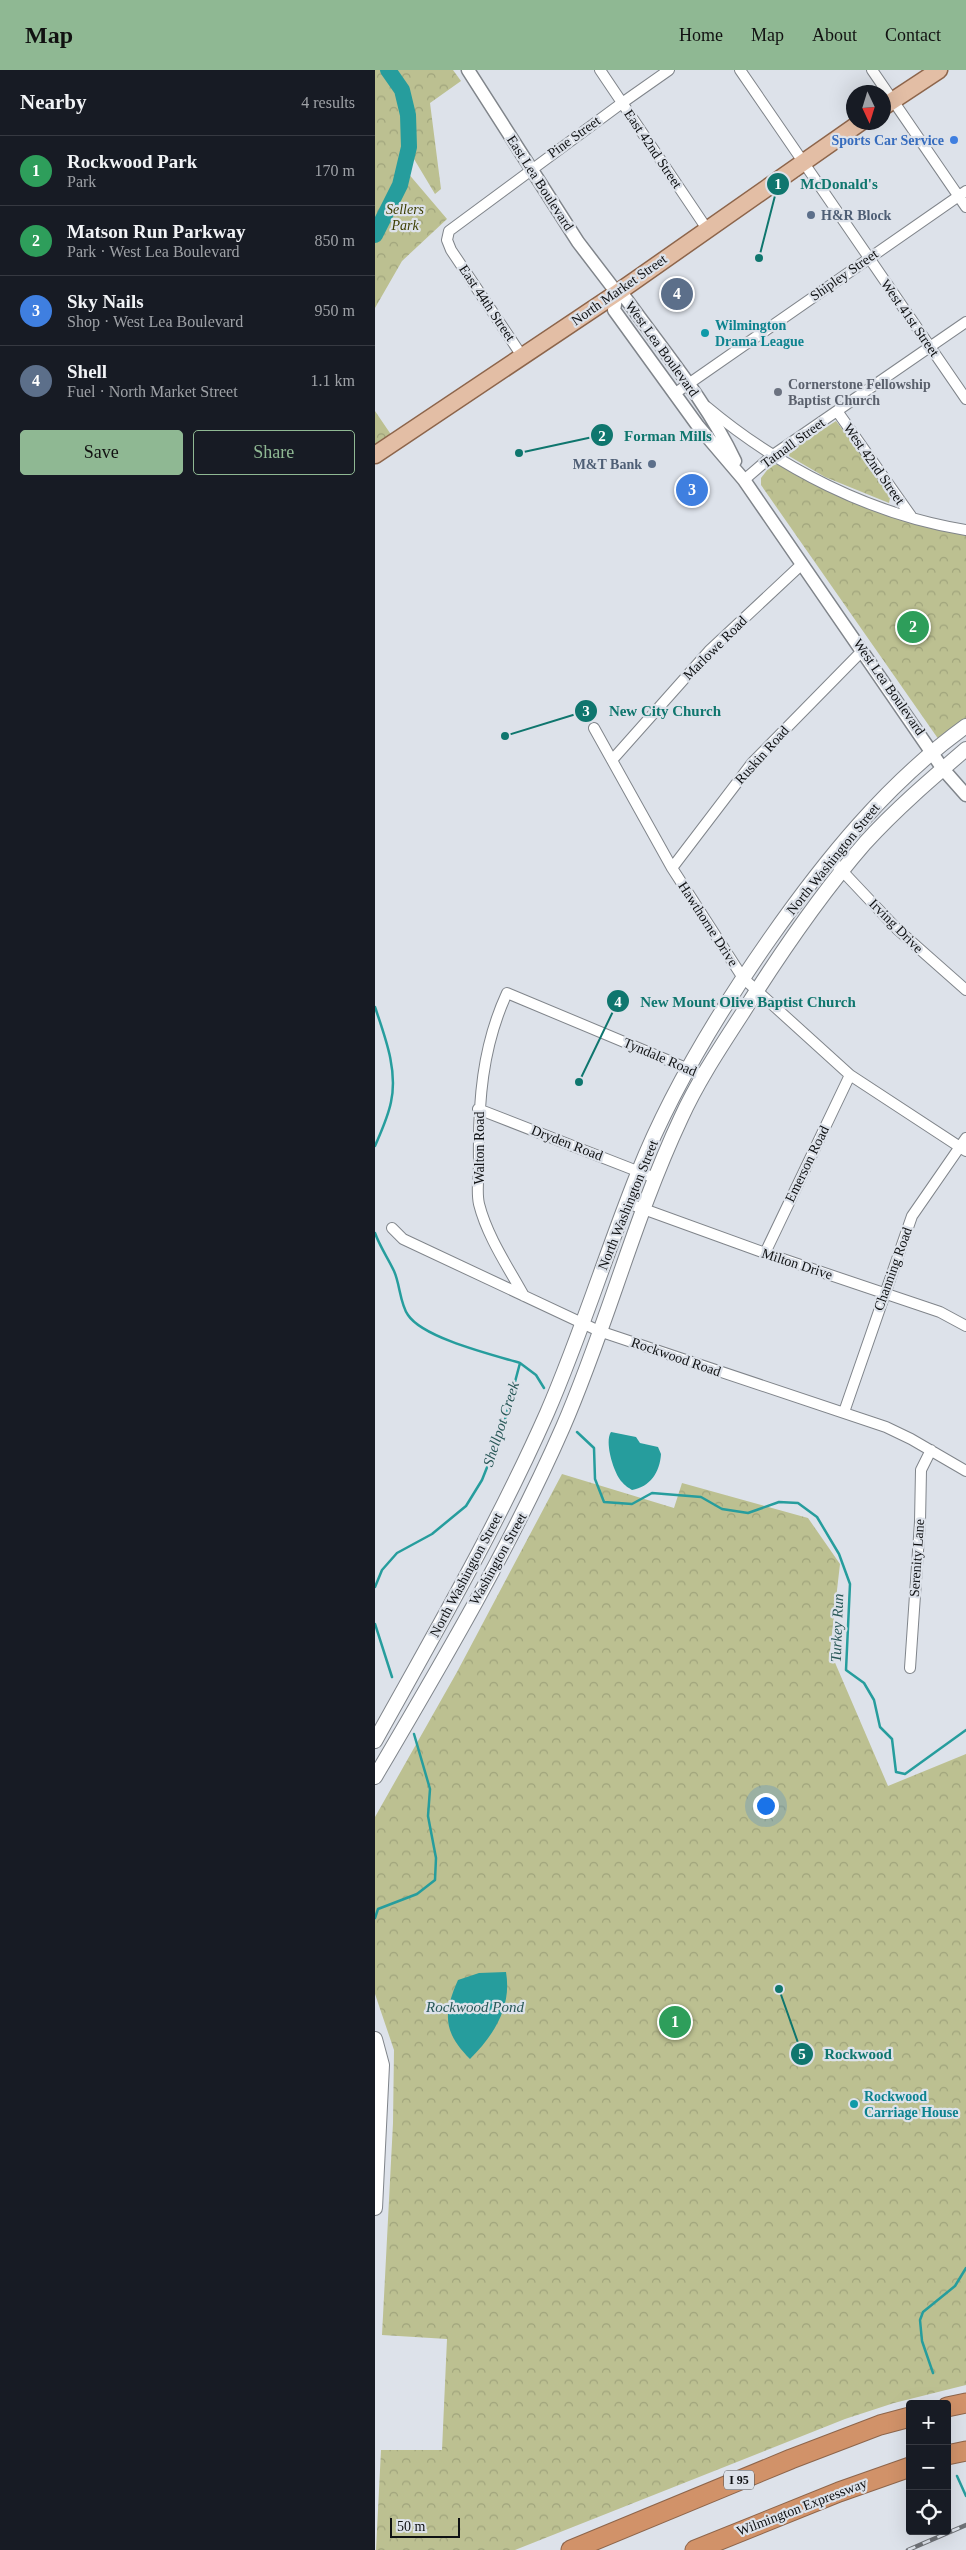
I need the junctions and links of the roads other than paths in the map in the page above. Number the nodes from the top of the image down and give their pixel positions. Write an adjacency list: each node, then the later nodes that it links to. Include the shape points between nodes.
1 (468, 70): 13 (street, East Lea Boulevard)
2 (599, 70): 8 (street, East 42nd Street)
3 (669, 70): 8 (street, Pine Street)
4 (740, 70): 12 (street, West 41st Street)
5 (872, 70): 7 (street)
6 (939, 70): 9 (main road)
7 (879, 85)
8 (622, 102): 13 (street, Pine Street); 16 (street, East 42nd Street)
9 (891, 102)
10 (891, 108): 14 (street)
11 (850, 130): 12 (main road, North Market Street)
12 (803, 163): 16 (main road, North Market Street); 18 (street, West 41st Street)
13 (530, 170): 17 (street, Pine Street, via 451,229 447,237); 19 (street, East Lea Boulevard)
14 (962, 194): 15 (street); 18 (street, Shipley Street)
15 (966, 207)
16 (707, 229): 19 (main road, North Market Street)
17 (451, 250): 22 (street, East 44th Street)
18 (869, 258): 21 (street, West 41st Street); 23 (street, Shipley Street)
19 (617, 293): 22 (main road, North Market Street); 23 (street, West Lea Boulevard, via 624,296); 24 (street, West Lea Boulevard, via 614,310)
20 (966, 322): 21 (street, Tatnall Street)
21 (930, 347): 26 (street, West 41st Street); 27 (street, Tatnall Street)
22 (522, 356): 28 (main road, North Market Street)
23 (687, 384): 24 (street, Shipley Street); 25 (street, West Lea Boulevard)
24 (674, 394): 30 (street, West Lea Boulevard)
25 (697, 398): 29 (street); 30 (street, West Lea Boulevard, via 727,443)
26 (966, 399)
27 (837, 411): 29 (street, Tatnall Street); 31 (street, West 42nd Street)
28 (375, 455)
29 (773, 455): 30 (street, Tatnall Street); 31 (street, via 859,499)
30 (744, 480): 33 (street, West Lea Boulevard)
31 (911, 516): 32 (street)
32 (965, 528)
33 (802, 564): 34 (street, West Lea Boulevard); 39 (street, Marlowe Road, via 709,652)
34 (863, 650): 38 (street, West Lea Boulevard); 43 (street, Ruskin Road, via 752,763)
35 (966, 726): 38 (main road, North Washington Street)
36 (594, 728): 39 (street, Hawthorne Drive)
37 (966, 749): 40 (main road, North Washington Street)
38 (932, 750): 40 (street, West Lea Boulevard); 42 (main road, North Washington Street, via 878,803)
39 (613, 759): 43 (street, Hawthorne Drive)
40 (943, 768): 41 (street, West Lea Boulevard); 44 (main road, North Washington Street)
41 (966, 796)
42 (830, 858): 44 (street, Irving Drive); 45 (main road, North Washington Street)
43 (672, 868): 45 (street, Hawthorne Drive)
44 (842, 871): 46 (main road, North Washington Street); 47 (street, Irving Drive, via 897,930)
45 (743, 978): 46 (street, Hawthorne Drive); 49 (main road, North Washington Street)
46 (757, 989): 50 (main road, North Washington Street); 51 (street, Hawthorne Drive)
47 (966, 990)
48 (507, 993): 49 (street, Tyndale Road); 52 (street, Walton Road, via 487,1051)
49 (687, 1068): 50 (street, Tyndale Road); 55 (main road, North Washington Street)
50 (703, 1075): 56 (main road, North Washington Street, via 681,1116)
51 (850, 1075): 54 (street, Hawthorne Drive); 60 (street, Emerson Road)
52 (479, 1109): 55 (street, Dryden Road); 62 (street, Walton Road, via 479,1202 488,1229)
53 (966, 1138): 54 (street, Channing Road)
54 (963, 1150): 61 (street, Channing Road, via 912,1216)
55 (638, 1171): 56 (street, Dryden Road); 57 (main road, North Washington Street)
56 (655, 1178): 58 (main road, North Washington Street)
57 (627, 1203): 58 (street, Milton Drive); 63 (main road, North Washington Street)
58 (643, 1209): 60 (street, Milton Drive); 65 (main road, North Washington Street)
59 (392, 1228): 62 (street, Rockwood Road, via 403,1239)
60 (765, 1253): 61 (street, Milton Drive)
61 (885, 1293): 64 (street, Milton Drive, via 939,1312); 66 (street, Channing Road)
62 (524, 1296): 63 (street, Rockwood Road)
63 (583, 1323): 65 (street, Rockwood Road); 70 (main road, North Washington Street, via 547,1413 508,1497)
64 (966, 1326)
65 (599, 1331): 66 (street, Rockwood Road); 73 (main road, Washington Street, via 565,1424 520,1519)
66 (844, 1412): 67 (street, Rockwood Road, via 900,1432)
67 (931, 1450): 68 (street, Rockwood Road); 69 (street, Serenity Lane, via 921,1470 921,1522)
68 (966, 1472)
69 (909, 1668)
70 (386, 1720): 71 (main road); 72 (main road, North Washington Street)
71 (375, 1734)
72 (375, 1741)
73 (375, 1777)
74 (375, 2039): 75 (main road, via 382,2065)
75 (375, 2208)
76 (966, 2403): 77 (highway)
77 (951, 2406)
78 (906, 2418): 82 (highway, I 95, via 791,2459)
79 (966, 2451): 80 (highway)
80 (951, 2454)
81 (906, 2468): 83 (highway, Wilmington Expressway)
82 (571, 2550)
83 (695, 2550)

